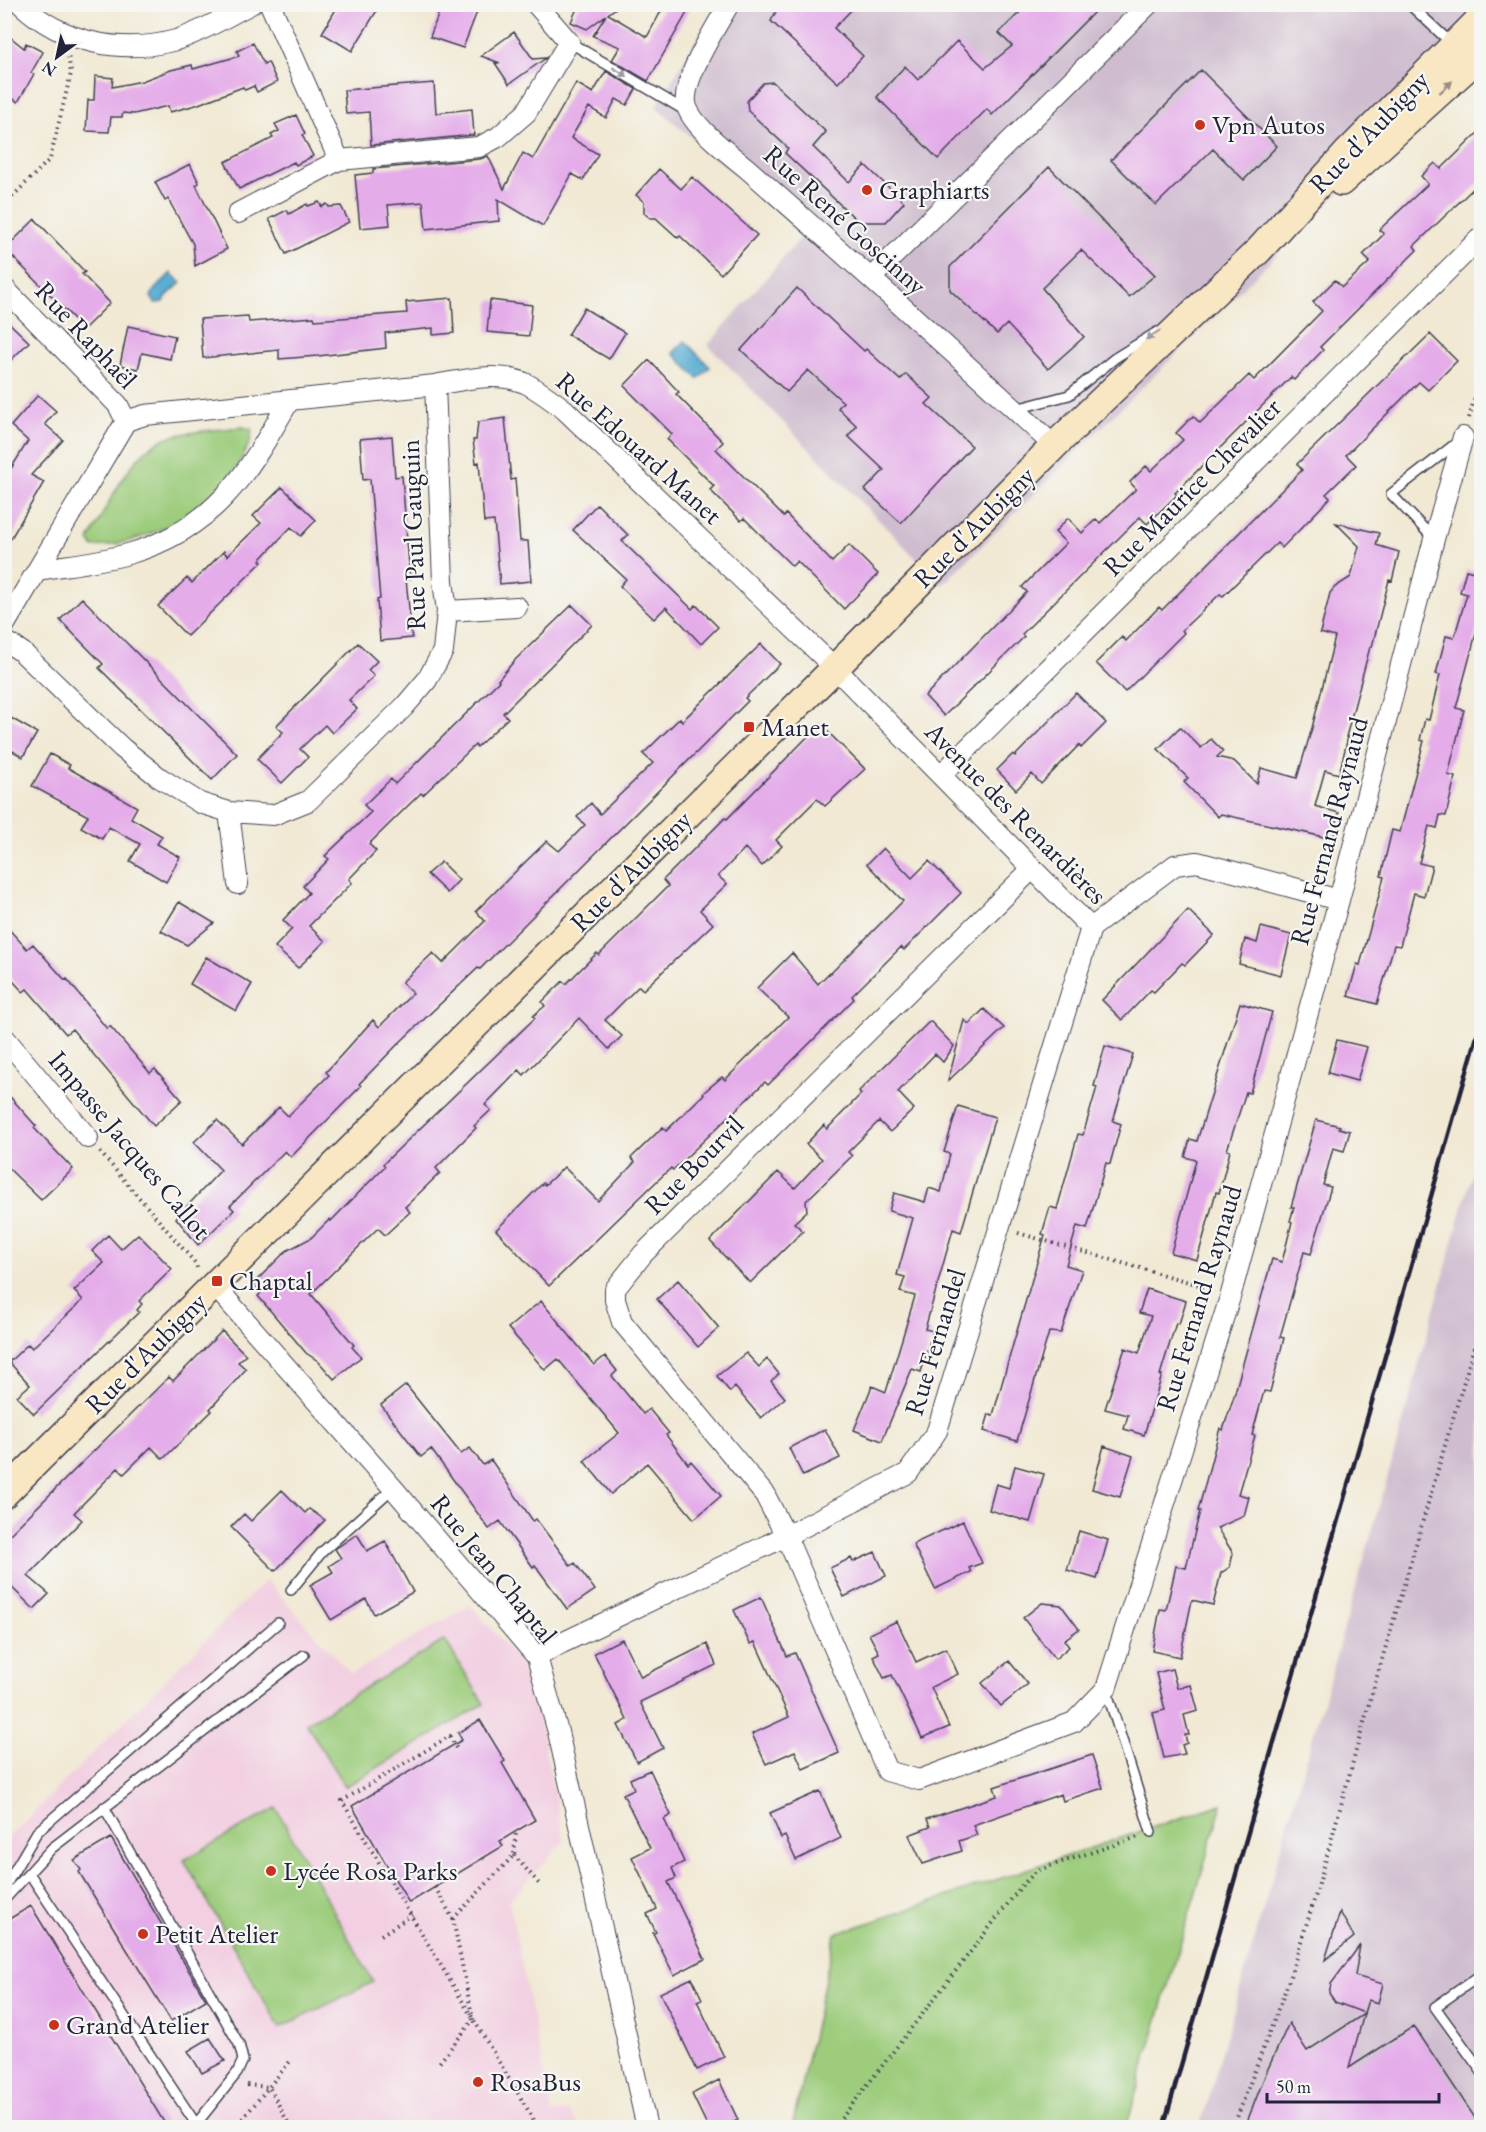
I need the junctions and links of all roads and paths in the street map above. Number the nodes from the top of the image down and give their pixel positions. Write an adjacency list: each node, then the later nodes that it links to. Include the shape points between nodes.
1 (21, 4): 11 (street, via 33,16)
2 (251, 4): 11 (street, via 176,40 133,47 85,41)
3 (270, 4): 16 (street)
4 (536, 4): 12 (street)
5 (729, 4): 15 (street, via 688,81 686,103)
6 (1149, 4): 21 (street)
7 (1409, 4): 9 (lane)
8 (1425, 4): 9 (lane)
9 (1416, 12): 13 (lane)
10 (1482, 17): 13 (main road, Rue d'Aubigny)
11 (63, 32): 17 (path, via 71,73 50,159)
12 (569, 42): 15 (lane, one-way to 15); 16 (street, via 526,113 498,137 479,147)
13 (1452, 45): 20 (main road, Rue d'Aubigny)
14 (1482, 54): 20 (main road, Rue d'Aubigny, one-way to 14, via 1361,165)
15 (690, 114): 21 (street, Rue René Goscinny)
16 (339, 160): 18 (street)
17 (4, 205)
18 (238, 213)
19 (1482, 239): 38 (street, Rue Maurice Chevalier)
20 (1259, 250): 23 (main road, Rue d'Aubigny)
21 (871, 278): 27 (street, Rue René Goscinny)
22 (4, 288): 28 (street, Rue Raphaël, via 118,405)
23 (1203, 304): 27 (lane, one-way to 27, via 1115,358 1069,395); 30 (main road, Rue d'Aubigny)
24 (1482, 372): 29 (path)
25 (435, 385): 26 (street, Rue Edouard Manet); 34 (street, Rue Paul Gauguin); 37 (street, Rue Edouard Manet, via 504,378 524,383 565,410)
26 (289, 401): 28 (street, Rue Edouard Manet); 32 (street, via 257,457 230,491 195,523 170,539 127,554)
27 (1014, 410): 30 (street, Rue René Goscinny)
28 (126, 420): 32 (street)
29 (1463, 437): 31 (street, Rue Fernand Raynaud); 31 (lane, via 1391,494)
30 (1054, 446): 37 (main road, Rue d'Aubigny)
31 (1434, 539): 42 (street, Rue Fernand Raynaud)
32 (38, 570): 35 (street)
33 (517, 607): 34 (street)
34 (447, 611): 39 (street, Rue Paul Gauguin, via 443,651 427,680 308,801 273,814)
35 (4, 626)
36 (4, 640): 39 (street, Rue Paul Gauguin, via 160,778 200,803)
37 (835, 668): 38 (street, Avenue des Renardières); 47 (main road, Rue d'Aubigny)
38 (941, 775): 40 (street, Avenue des Renardières)
39 (229, 812): 41 (street)
40 (1032, 869): 43 (street, Avenue des Renardières); 52 (street, Rue Bourvil, via 643,1254 615,1288 622,1322 765,1495)
41 (238, 884)
42 (1339, 900): 43 (street, Avenue des Renardières, via 1197,862 1175,865); 48 (street, Rue Fernand Raynaud)
43 (1091, 928): 46 (street, Rue Fernandel)
44 (4, 1037): 45 (street, Impasse Jacques Callot)
45 (88, 1138): 47 (path, Impasse Jacques Callot, via 195,1264 199,1275)
46 (999, 1227): 48 (path); 52 (street, Rue Fernandel, via 938,1431 908,1473)
47 (214, 1285): 50 (street, Rue Jean Chaptal); 51 (main road, Rue d'Aubigny)
48 (1231, 1294): 57 (street, Rue Fernand Raynaud)
49 (1482, 1320): 86 (path, via 1317,1891 1287,1986)
50 (393, 1488): 53 (lane, via 322,1552); 56 (street, Rue Jean Chaptal)
51 (4, 1494)
52 (786, 1536): 56 (street, Rue Fernandel); 57 (street, Rue Fernand Raynaud, via 887,1771 919,1780 1052,1731 1074,1722)
53 (291, 1590)
54 (278, 1623): 66 (lane, via 37,1832)
55 (304, 1655): 59 (lane)
56 (537, 1657): 84 (street, Rue Jean Chaptal, via 558,1731)
57 (1106, 1689): 61 (lane)
58 (456, 1748): 68 (path, via 450,1736 342,1801)
59 (104, 1807): 63 (lane, via 52,1848); 76 (lane, via 240,2044 243,2060)
60 (516, 1831): 62 (path)
61 (1151, 1832): 85 (path, via 1038,1870 1023,1884)
62 (514, 1855): 64 (path); 69 (path)
63 (29, 1873): 67 (lane); 79 (lane)
64 (540, 1885)
65 (435, 1887): 69 (path)
66 (4, 1888)
67 (4, 1900)
68 (412, 1915): 70 (path); 72 (path)
69 (453, 1919): 72 (path)
70 (381, 1935)
71 (1482, 1974): 75 (lane, via 1436,2007)
72 (473, 2020): 74 (path); 78 (path)
73 (292, 2059): 77 (path)
74 (439, 2063)
75 (1482, 2072)
76 (229, 2084): 77 (path); 79 (lane)
77 (269, 2087): 80 (path); 81 (path)
78 (534, 2120): 82 (path); 83 (path)
79 (194, 2126)
80 (235, 2127)
81 (291, 2127)
82 (521, 2127)
83 (545, 2127)
84 (646, 2127)
85 (834, 2127)
86 (1233, 2127)

